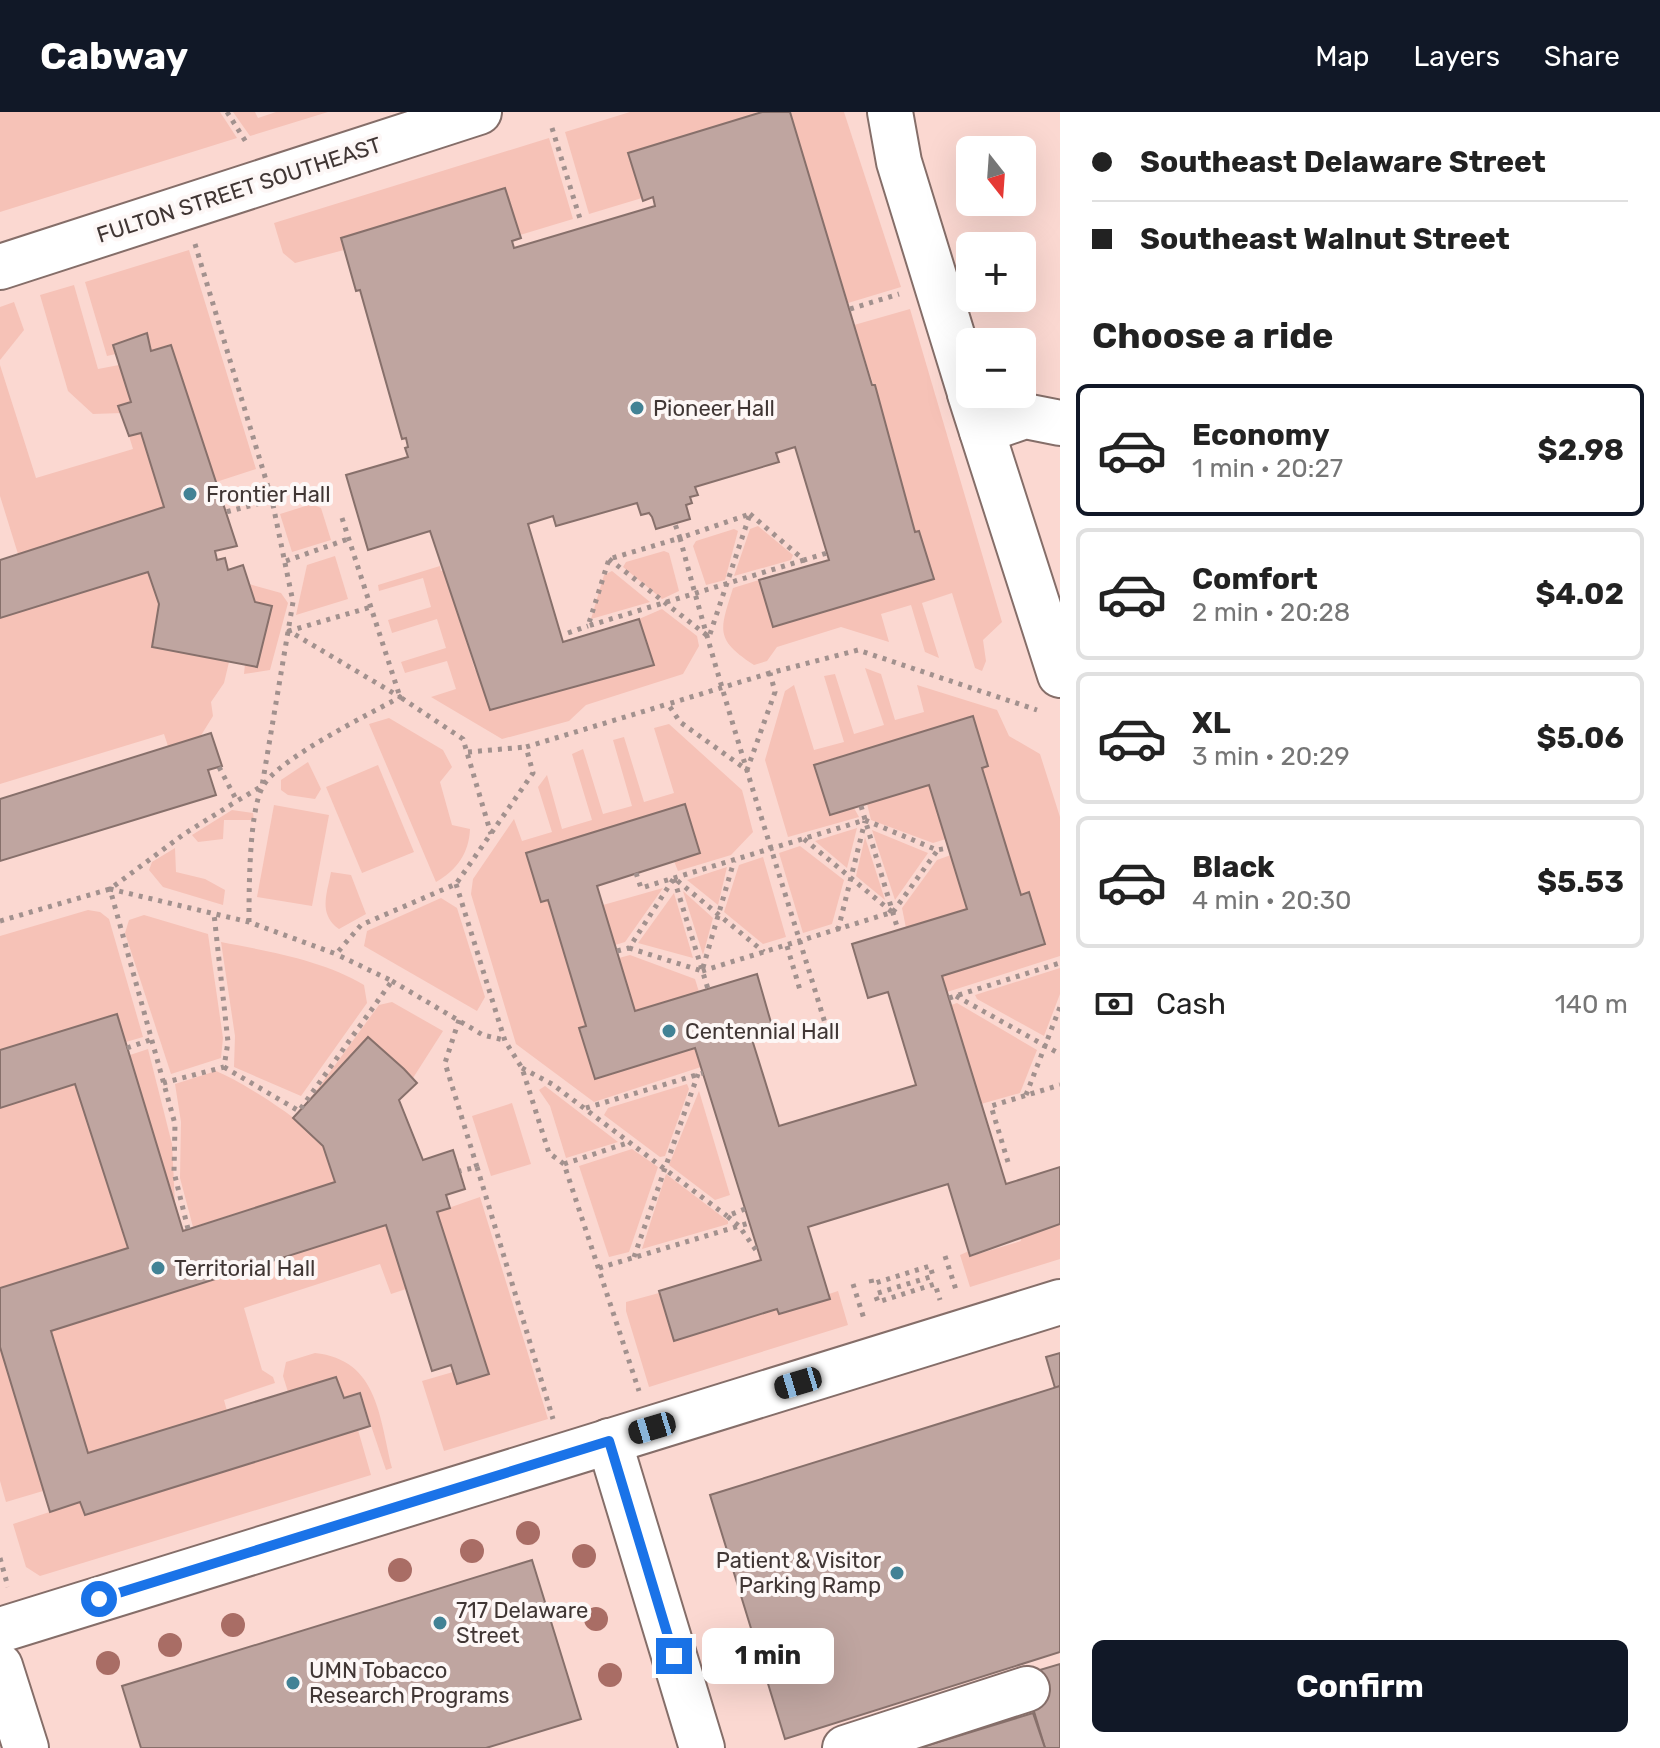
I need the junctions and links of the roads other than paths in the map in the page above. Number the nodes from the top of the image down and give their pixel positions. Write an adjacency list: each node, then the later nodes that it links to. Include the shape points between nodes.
1 (479, 112): 3 (street, FULTON STREET SOUTHEAST)
2 (890, 112): 4 (street, via 899,162)
3 (0, 267)
4 (956, 347)
5 (975, 408): 8 (street)
6 (984, 408): 7 (street)
7 (1060, 423)
8 (1054, 683)
9 (1060, 1302): 10 (street)
10 (609, 1441): 11 (street); 15 (street)
11 (0, 1630)
12 (0, 1666): 14 (street)
13 (1027, 1689): 16 (street)
14 (26, 1748)
15 (702, 1748)
16 (845, 1748)

